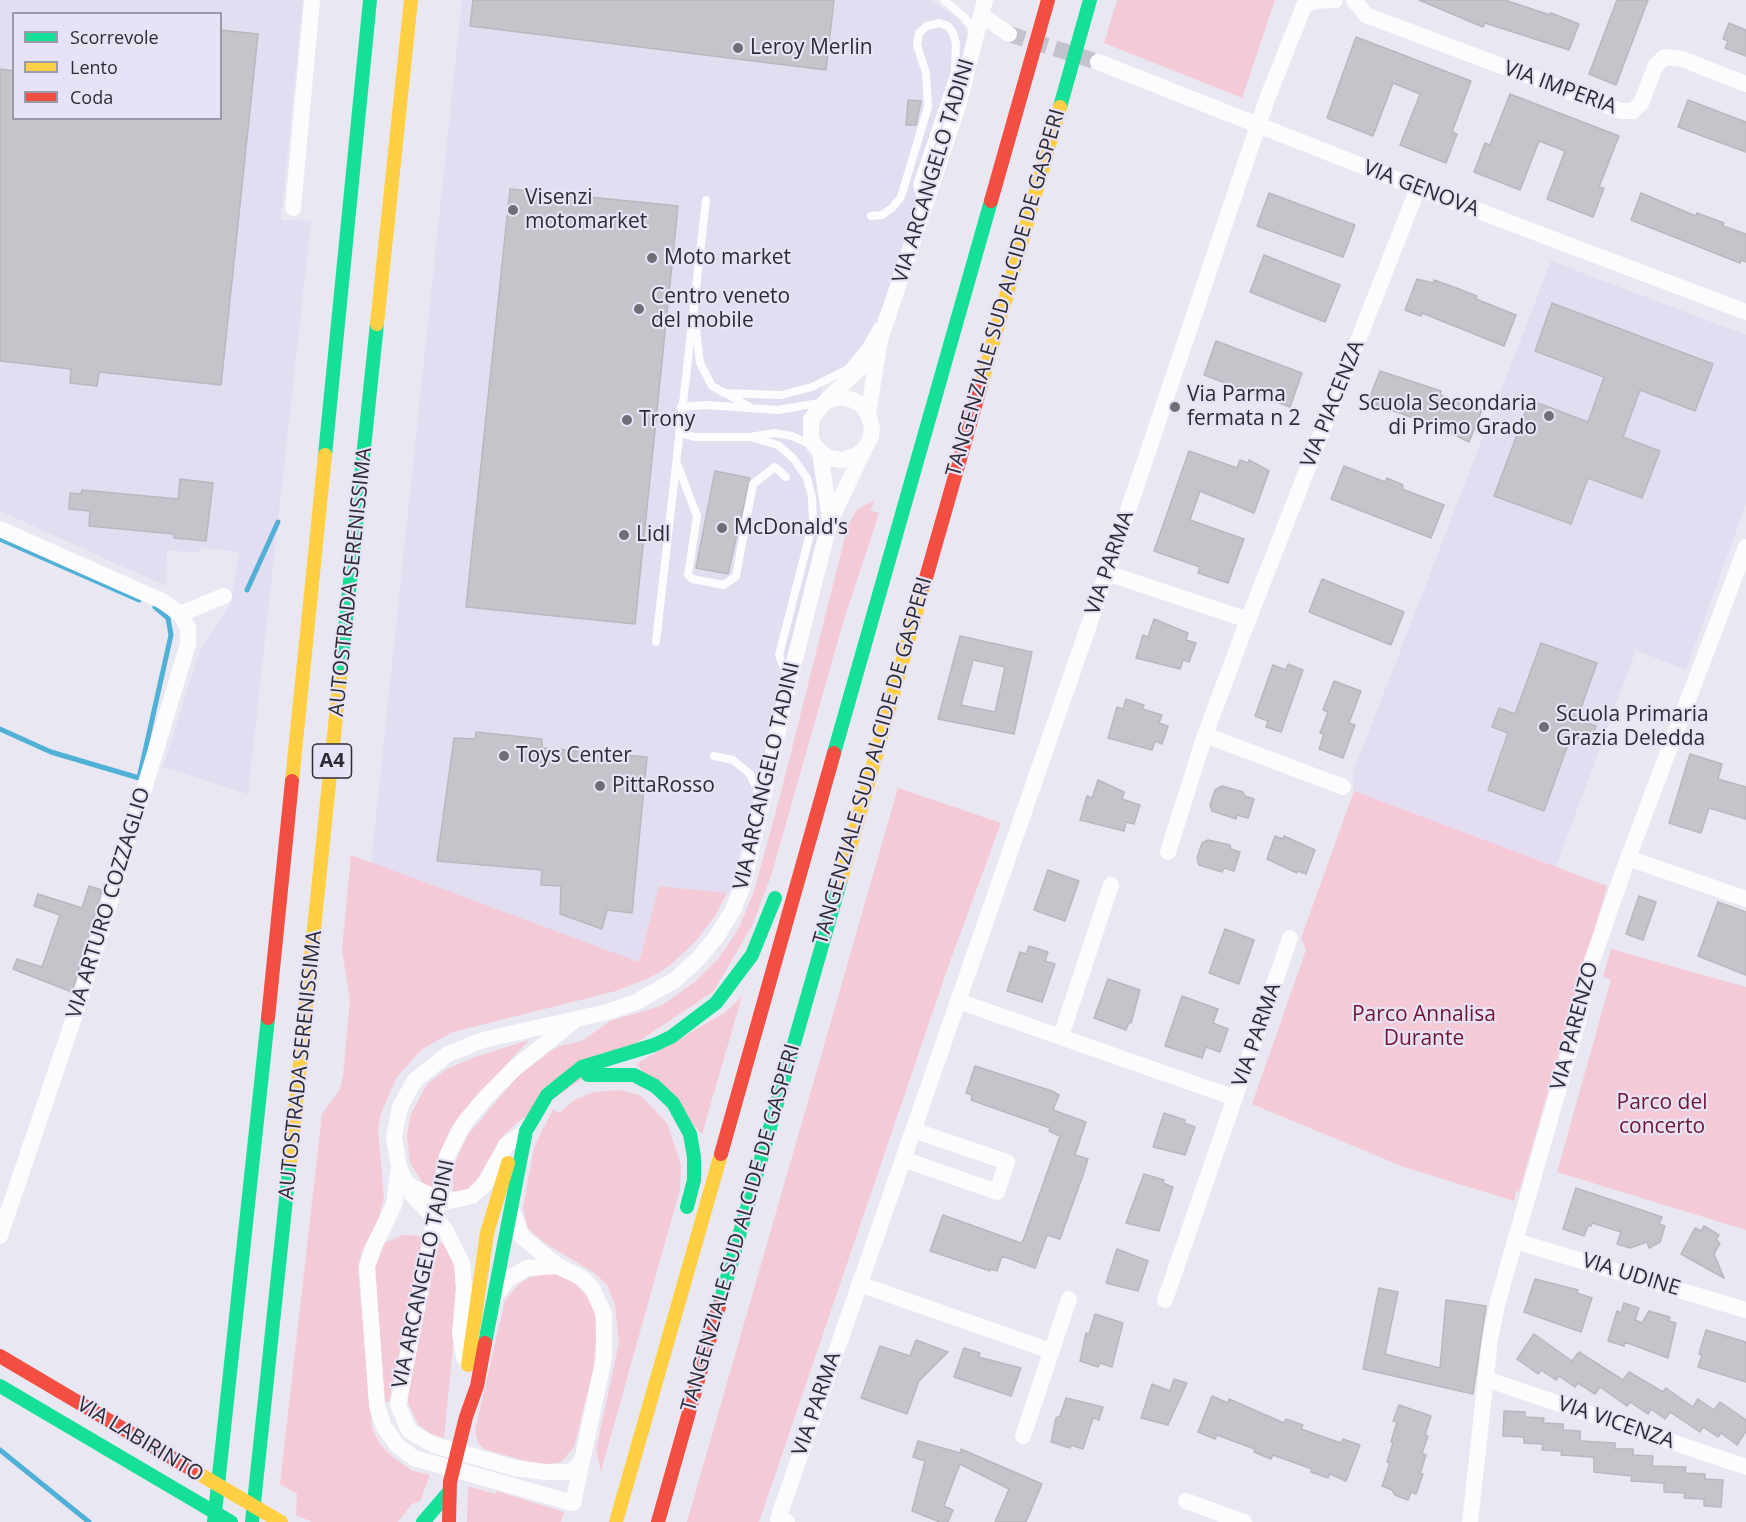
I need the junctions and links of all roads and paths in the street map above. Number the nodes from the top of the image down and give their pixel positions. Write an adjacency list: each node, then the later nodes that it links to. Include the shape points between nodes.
1 (312, 0): 17 (street)
2 (370, 0): 92 (main road, AUTOSTRADA SERENISSIMA / A4, via 256,1142)
3 (411, 0): 94 (main road, AUTOSTRADA SERENISSIMA / A4)
4 (944, 0): 11 (lane, via 971,26)
5 (1048, 0): 51 (main road, TANGENZIALE SUD ALCIDE DE GASPERI)
6 (1090, 0): 99 (main road, TANGENZIALE SUD ALCIDE DE GASPERI)
7 (1335, 0): 14 (street, via 1314,1 1304,6)
8 (1354, 0): 13 (street, VIA IMPERIA, via 1366,15 1621,111 1633,111 1641,103 1656,65 1665,57 1682,59)
9 (983, 7): 10 (street); 11 (street, VIA ARCANGELO TADINI)
10 (1009, 34)
11 (974, 44): 18 (street, VIA ARCANGELO TADINI)
12 (1098, 62): 14 (street, VIA GENOVA)
13 (1746, 84)
14 (1258, 125): 15 (street, VIA GENOVA); 41 (street, VIA PARMA)
15 (1419, 188): 21 (street, VIA GENOVA); 44 (street, VIA PIACENZA)
16 (706, 200): 22 (lane)
17 (293, 208)
18 (924, 210): 19 (lane, via 917,185 955,72 953,33 939,23 919,33 917,45 926,73 928,106 901,197 887,211); 20 (street, VIA ARCANGELO TADINI)
19 (871, 216)
20 (894, 299): 23 (street, VIA ARCANGELO TADINI); 25 (lane, via 848,369 812,387 781,395)
21 (1746, 312)
22 (695, 316): 24 (lane, via 700,363 712,386); 28 (lane)
23 (880, 340): 27 (street, VIA ARCANGELO TADINI, via 859,369); 31 (street, VIA ARCANGELO TADINI)
24 (723, 393): 25 (lane); 26 (lane)
25 (753, 395): 26 (lane)
26 (739, 401): 29 (lane); 30 (lane)
27 (826, 401): 30 (lane, via 778,410); 31 (street, via 839,397 853,400); 34 (street, VIA ARCANGELO TADINI, via 811,418 810,430)
28 (681, 407): 29 (lane); 32 (lane)
29 (723, 408): 30 (lane)
30 (754, 409)
31 (868, 414): 35 (street, VIA ARCANGELO TADINI, via 871,437)
32 (679, 432): 33 (lane, via 694,437); 36 (lane)
33 (750, 436): 34 (lane, via 792,436); 46 (lane, via 778,446 793,458 807,477 812,497 813,522 779,655)
34 (817, 449): 35 (street, via 829,458 842,460); 38 (street, VIA ARCANGELO TADINI)
35 (864, 450): 38 (street, VIA ARCANGELO TADINI)
36 (676, 463): 37 (lane, via 697,516 688,575 724,585 736,576 753,484 775,467); 45 (lane)
37 (786, 477)
38 (830, 521): 46 (street, VIA ARCANGELO TADINI)
39 (0, 529): 43 (street, via 162,601)
40 (1746, 547): 53 (street, VIA PARENZO)
41 (1107, 573): 44 (street); 59 (street, VIA PARMA)
42 (224, 596): 43 (street)
43 (180, 614): 71 (street, VIA ARTURO COZZAGLIO, via 188,628 188,644 82,994)
44 (1248, 620): 47 (street, VIA PIACENZA)
45 (656, 642)
46 (789, 682): 50 (street, VIA ARCANGELO TADINI)
47 (1205, 735): 49 (street); 52 (street, VIA PIACENZA)
48 (714, 756): 50 (lane, via 733,760 750,774)
49 (1343, 787)
50 (762, 806): 60 (street, VIA ARCANGELO TADINI, via 739,896 708,948 675,980 650,996 622,1008)
51 (815, 826): 54 (main road, via 798,842); 80 (main road, TANGENZIALE SUD ALCIDE DE GASPERI)
52 (1168, 852)
53 (1628, 858): 57 (street); 72 (street, VIA PARENZO, via 1590,967)
54 (788, 861)
55 (1111, 885): 61 (street)
56 (778, 888): 62 (main road, via 752,955 730,988 708,1010 670,1037 590,1063)
57 (1746, 898)
58 (1290, 938): 63 (street, VIA PARMA)
59 (958, 1000): 61 (street, VIA PARMA); 64 (street, VIA PARMA)
60 (578, 1018): 67 (street, VIA ARCANGELO TADINI, via 469,1044 448,1053 422,1073 409,1089 397,1117 394,1137); 88 (street, VIA ARCANGELO TADINI, via 494,1089 464,1123 451,1148 443,1171 398,1405 409,1431 434,1445 514,1468 545,1472 571,1472)
61 (1061, 1036): 63 (street, VIA PARMA)
62 (573, 1075): 65 (main road, via 547,1095); 70 (main road, via 610,1072 634,1076 655,1086 672,1102 685,1123 694,1157 694,1180)
63 (1235, 1098): 78 (street, VIA PARMA)
64 (913, 1130): 66 (street, VIA PARMA); 66 (street, via 1007,1162 997,1192)
65 (526, 1131): 68 (street, via 506,1145 479,1191 463,1200); 69 (main road); 83 (main road, via 508,1161 487,1233)
66 (903, 1160): 75 (street, VIA PARMA)
67 (399, 1167): 68 (street, VIA ARCANGELO TADINI, via 408,1185); 88 (street, VIA ARCANGELO TADINI, via 394,1205 367,1266 377,1406 384,1427 397,1445 414,1458 573,1503)
68 (427, 1204): 83 (street, via 462,1263 460,1334)
69 (512, 1207): 73 (street, VIA ARCANGELO TADINI, via 522,1237); 76 (main road)
70 (683, 1223)
71 (0, 1236)
72 (1515, 1241): 79 (street, VIA UDINE); 84 (street, VIA PARENZO, via 1498,1301)
73 (558, 1266): 76 (street, via 527,1268 508,1279); 88 (street, VIA ARCANGELO TADINI, via 592,1288 604,1314 604,1358)
74 (672, 1275): 80 (main road)
75 (859, 1284): 81 (street); 100 (street, VIA PARMA, via 778,1519)
76 (495, 1296): 86 (main road, via 477,1386)
77 (1069, 1299): 81 (street)
78 (1165, 1300)
79 (1746, 1310)
80 (669, 1335): 98 (main road, TANGENZIALE SUD ALCIDE DE GASPERI)
81 (1051, 1351): 87 (street)
82 (0, 1356): 95 (main road, VIA LABIRINTO)
83 (467, 1371): 86 (main road)
84 (1486, 1378): 89 (street, VIA VICENZA); 102 (street, VIA PARENZO)
85 (0, 1386): 93 (main road, VIA LABIRINTO)
86 (466, 1418): 90 (main road)
87 (1023, 1436)
88 (582, 1461)
89 (1746, 1467)
90 (449, 1488): 96 (main road); 97 (main road)
91 (1186, 1501): 101 (street)
92 (214, 1522)
93 (231, 1522)
94 (252, 1522)
95 (281, 1522)
96 (423, 1522)
97 (449, 1522)
98 (616, 1522)
99 (658, 1522)
100 (784, 1522)
101 (1245, 1522)
102 (1470, 1522)

